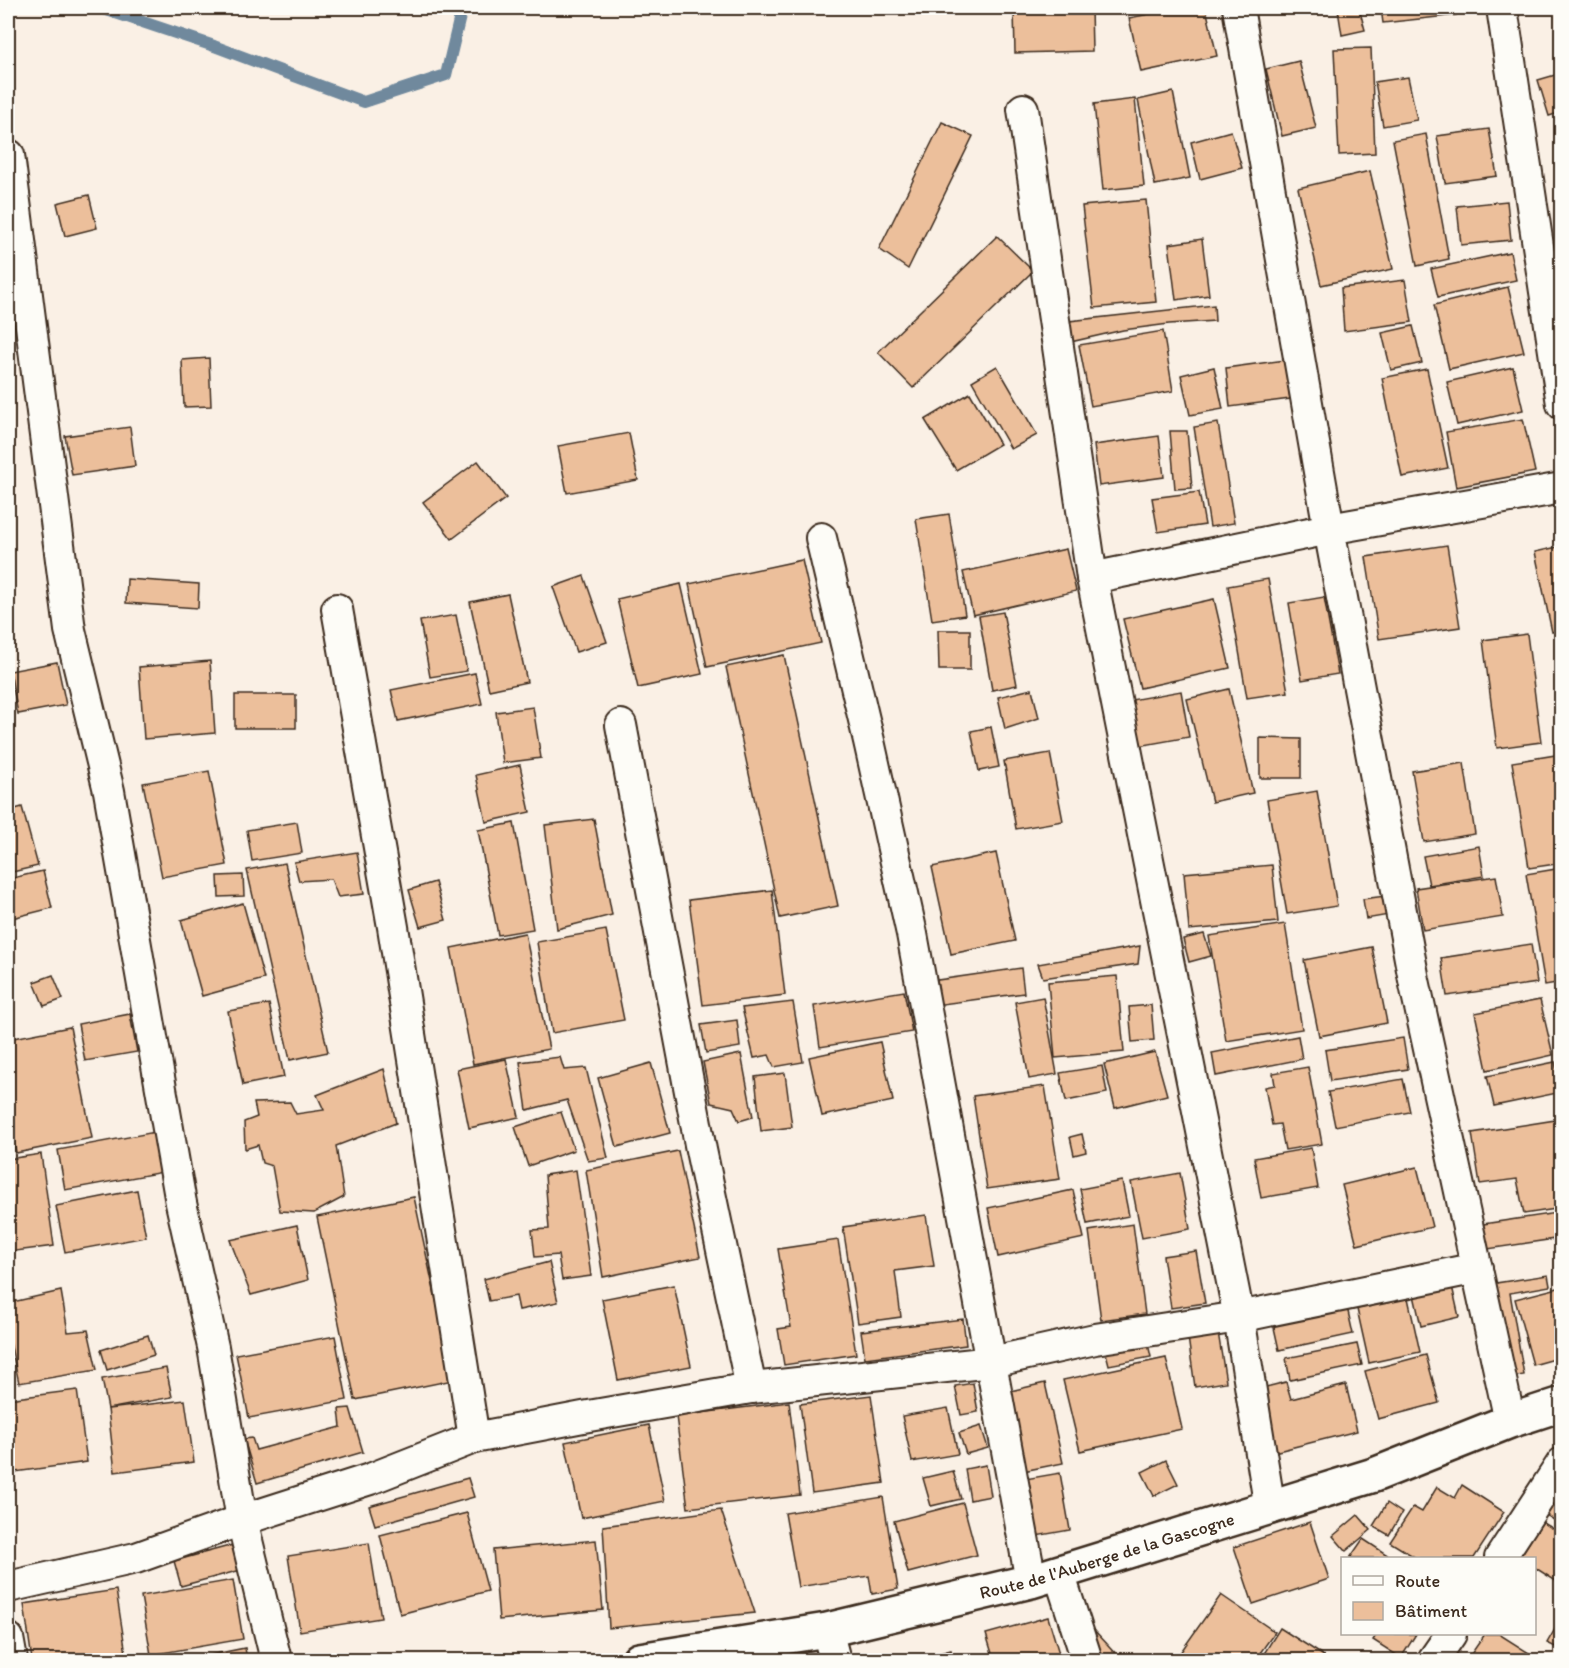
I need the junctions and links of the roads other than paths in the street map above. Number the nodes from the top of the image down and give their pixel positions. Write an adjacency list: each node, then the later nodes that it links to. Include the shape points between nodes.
1 (1238, 8): 7 (street)
2 (1502, 8): 5 (street)
3 (1023, 109): 9 (street)
4 (9, 155): 21 (street, via 70,630 109,791 181,1203 213,1347)
5 (1562, 404)
6 (1562, 488): 7 (street)
7 (1329, 529): 9 (street); 12 (street, via 1414,981)
8 (820, 538): 14 (street, via 912,934)
9 (1092, 578): 13 (street)
10 (338, 609): 18 (street)
11 (621, 725): 15 (street, via 701,1150)
12 (1477, 1268): 13 (street); 17 (street)
13 (1239, 1317): 14 (street, via 1095,1339); 20 (street)
14 (992, 1362): 15 (street); 23 (street)
15 (751, 1388): 18 (street)
16 (1562, 1404): 17 (street, Route de l'Auberge de la Gascogne)
17 (1510, 1421): 20 (street, Route de l'Auberge de la Gascogne, via 1374,1475)
18 (474, 1438): 21 (street, via 370,1479)
19 (1562, 1463): 22 (street)
20 (1270, 1509): 23 (street, Route de l'Auberge de la Gascogne)
21 (242, 1520): 24 (street, via 136,1558); 29 (street)
22 (1501, 1557)
23 (1045, 1577): 27 (street, Route de l'Auberge de la Gascogne); 31 (street)
24 (8, 1587)
25 (1450, 1635): 32 (street)
26 (8, 1638): 28 (street)
27 (831, 1645): 30 (street, Route de l'Auberge de la Gascogne)
28 (12, 1660)
29 (276, 1660)
30 (639, 1660)
31 (1087, 1660)
32 (1433, 1660)

